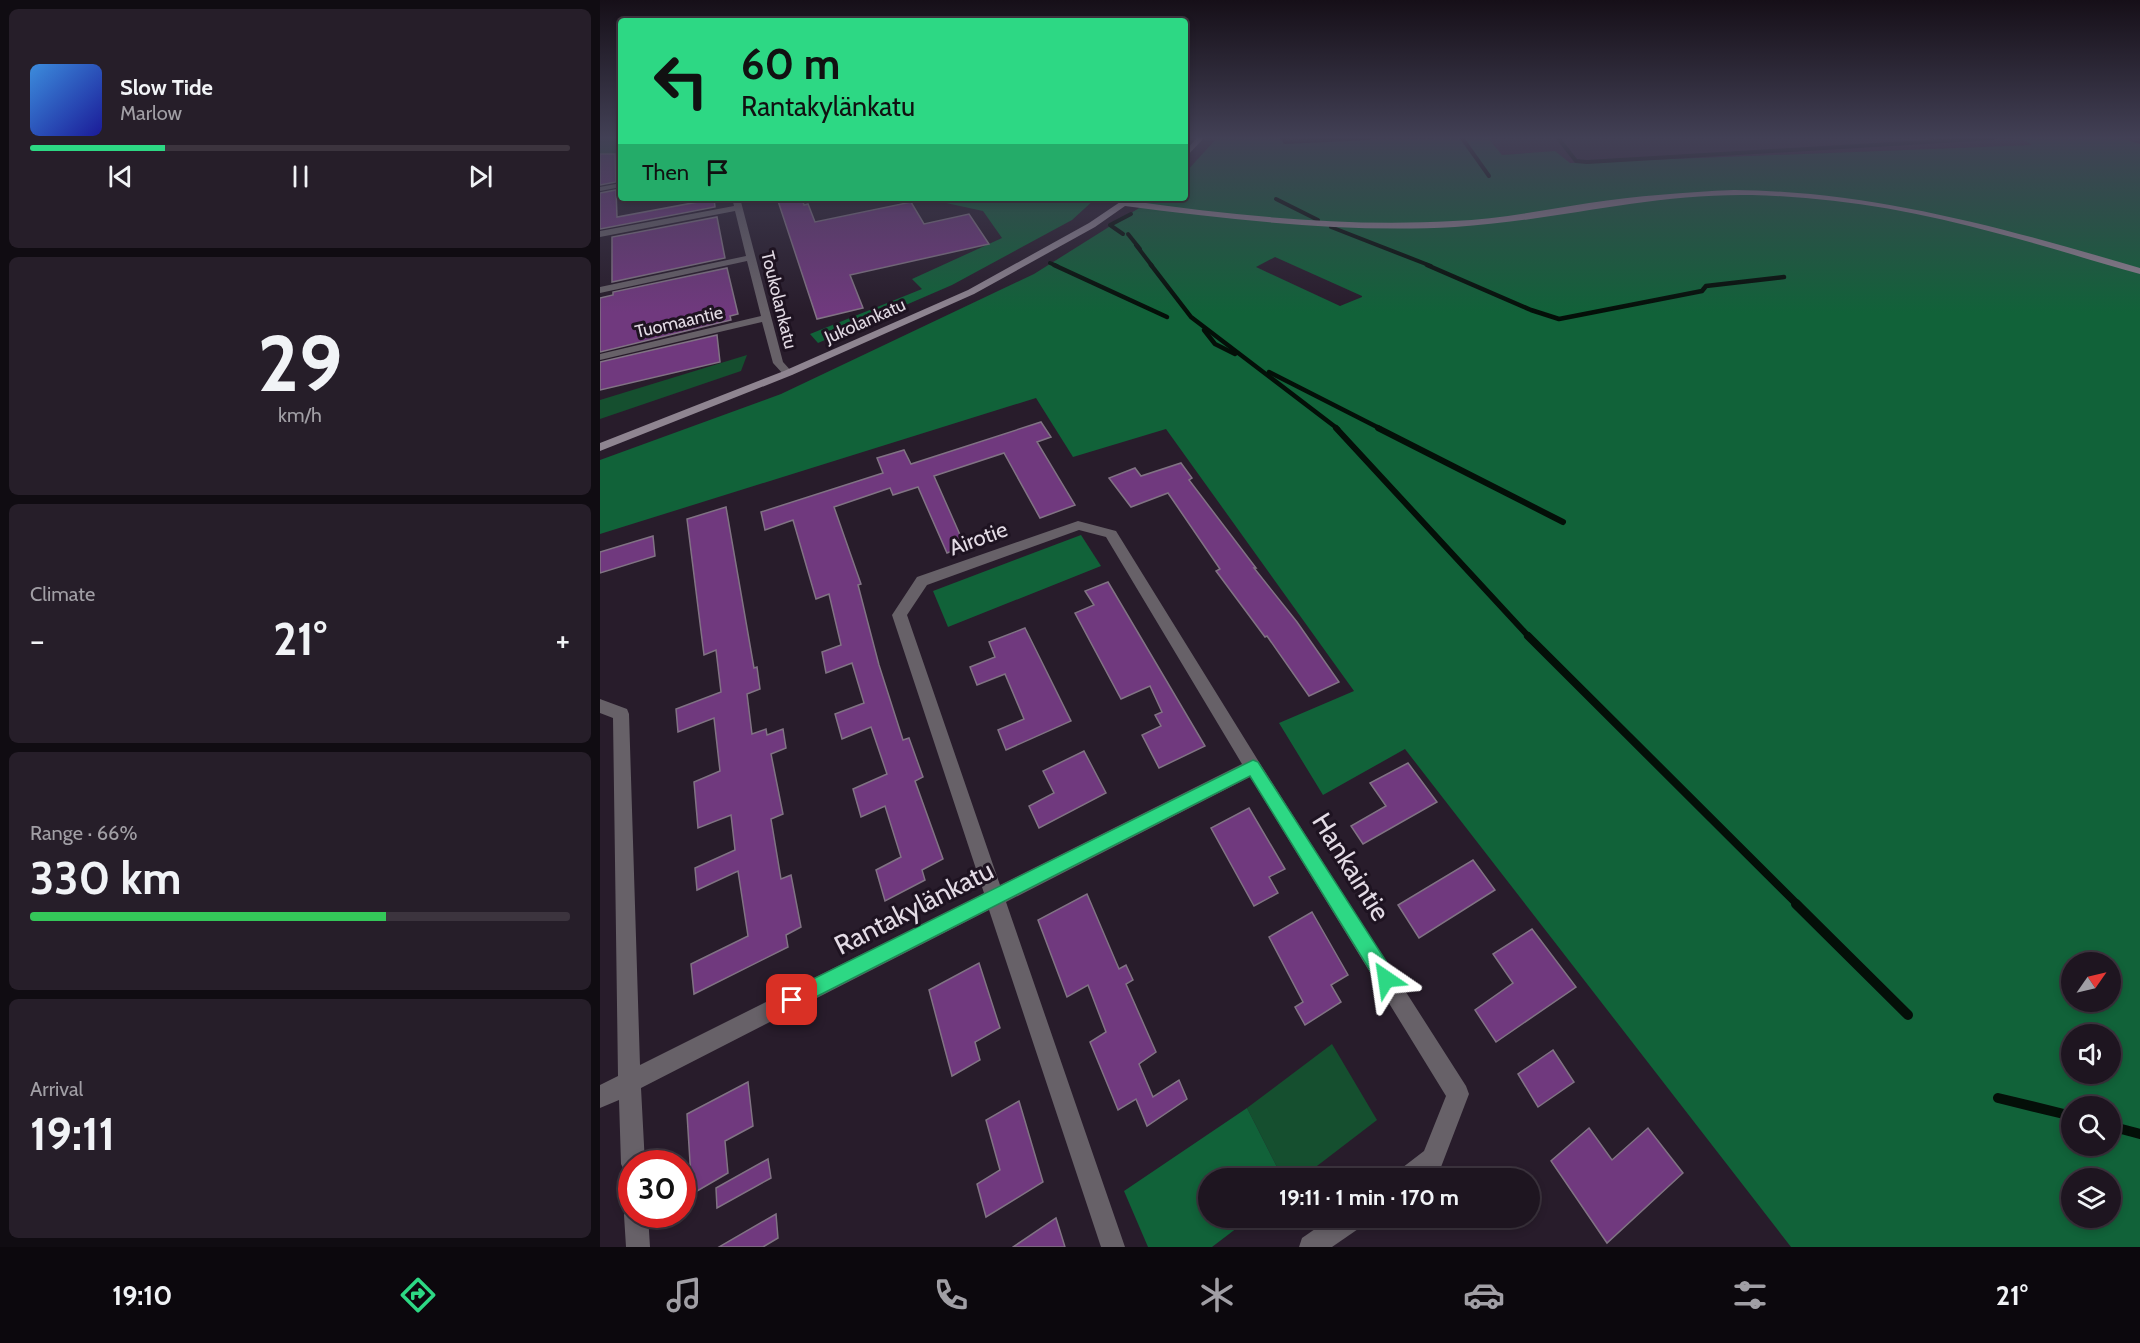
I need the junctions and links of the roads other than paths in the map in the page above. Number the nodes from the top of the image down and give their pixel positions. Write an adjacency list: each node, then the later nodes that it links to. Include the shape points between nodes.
1 (1668, 196): 3 (street, via 1456,224 1390,225 1259,219)
2 (1813, 196): 7 (street, via 1943,215)
3 (1128, 201): 11 (street, Jukolankatu, via 971,292)
4 (736, 203): 5 (street); 6 (street, Toukolankatu)
5 (600, 234)
6 (752, 257): 8 (street); 9 (street, Toukolankatu)
7 (2140, 271)
8 (600, 290)
9 (766, 318): 10 (street, Tuomaantie); 11 (street, Toukolankatu, via 778,363)
10 (600, 357)
11 (788, 373): 12 (street, Jukolankatu)
12 (600, 447)
13 (600, 706): 16 (street, via 621,714)
14 (1253, 767): 15 (street, Rantakylänkatu); 15 (street, Airotie, via 1111,534 1078,525 922,581 899,615); 19 (street, Hankaintie, via 1458,1094 1433,1159)
15 (995, 897): 16 (street, Rantakylänkatu); 23 (street)
16 (629, 1082): 17 (street, Rantakylänkatu); 18 (street)
17 (600, 1097)
18 (632, 1150)
19 (1421, 1168)
20 (637, 1228): 22 (street)
21 (1338, 1228): 24 (street)
22 (638, 1247)
23 (1113, 1247)
24 (1311, 1247)

